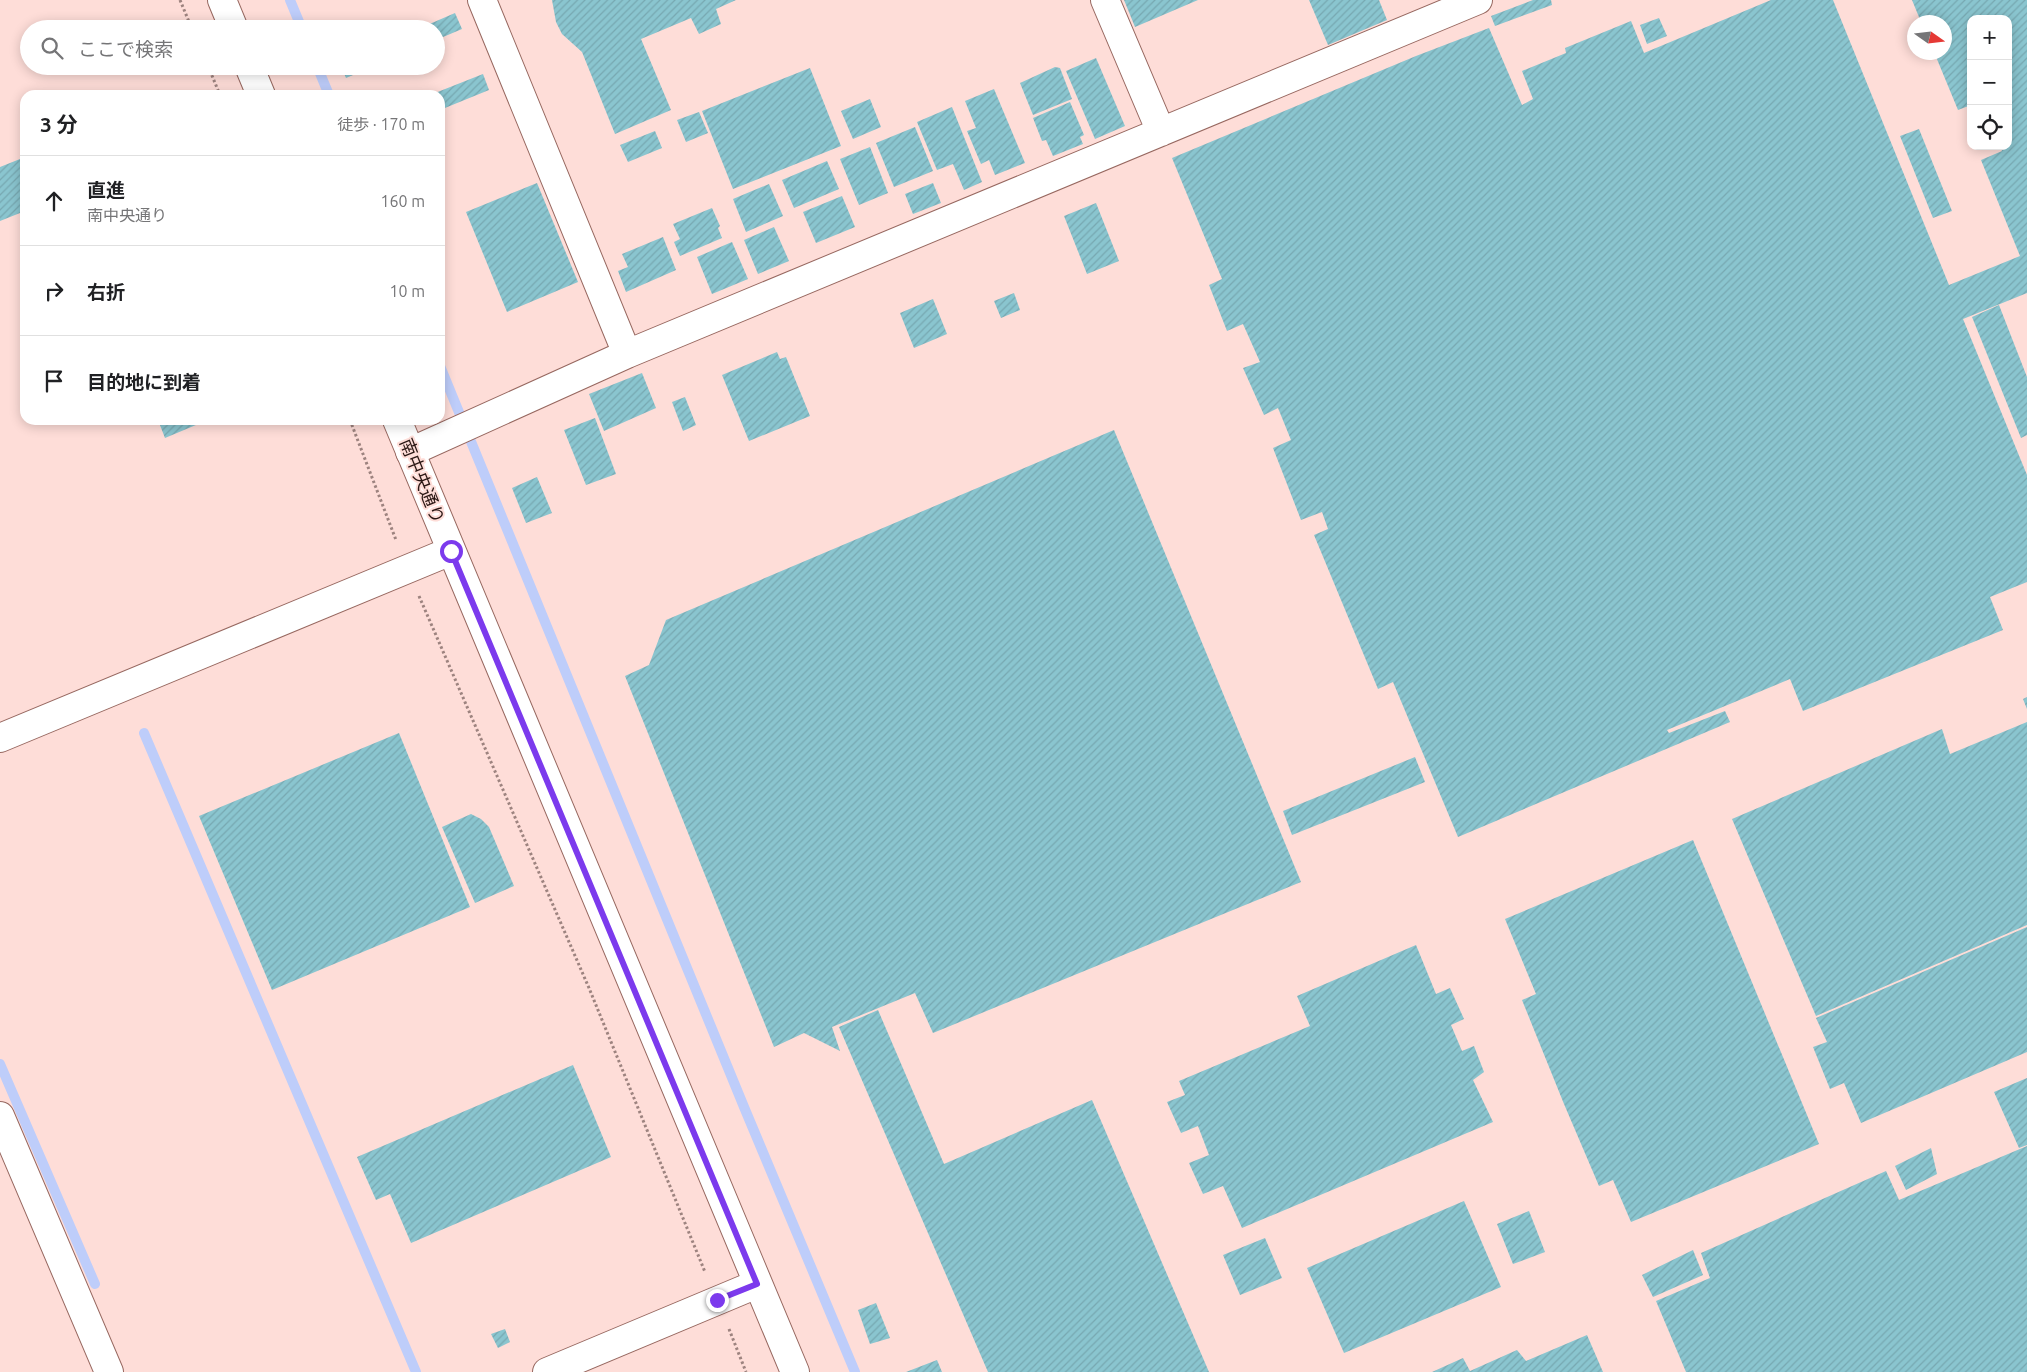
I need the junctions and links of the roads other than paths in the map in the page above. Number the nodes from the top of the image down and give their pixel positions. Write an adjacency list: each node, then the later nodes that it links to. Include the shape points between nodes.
1 (222, 0): 5 (street)
2 (482, 0): 9 (street)
3 (1105, 0): 8 (street)
4 (1478, 0): 8 (street)
5 (230, 20)
6 (253, 75): 7 (street)
7 (259, 90)
8 (1161, 132): 9 (street)
9 (627, 354): 11 (street)
10 (399, 425): 11 (street, 南中央通り)
11 (410, 452): 12 (street, 南中央通り)
12 (451, 551): 13 (street); 15 (street, 南中央通り)
13 (0, 738)
14 (0, 1116): 16 (street)
15 (757, 1284): 17 (street); 18 (street, 南中央通り)
16 (109, 1372)
17 (547, 1372)
18 (795, 1372)

